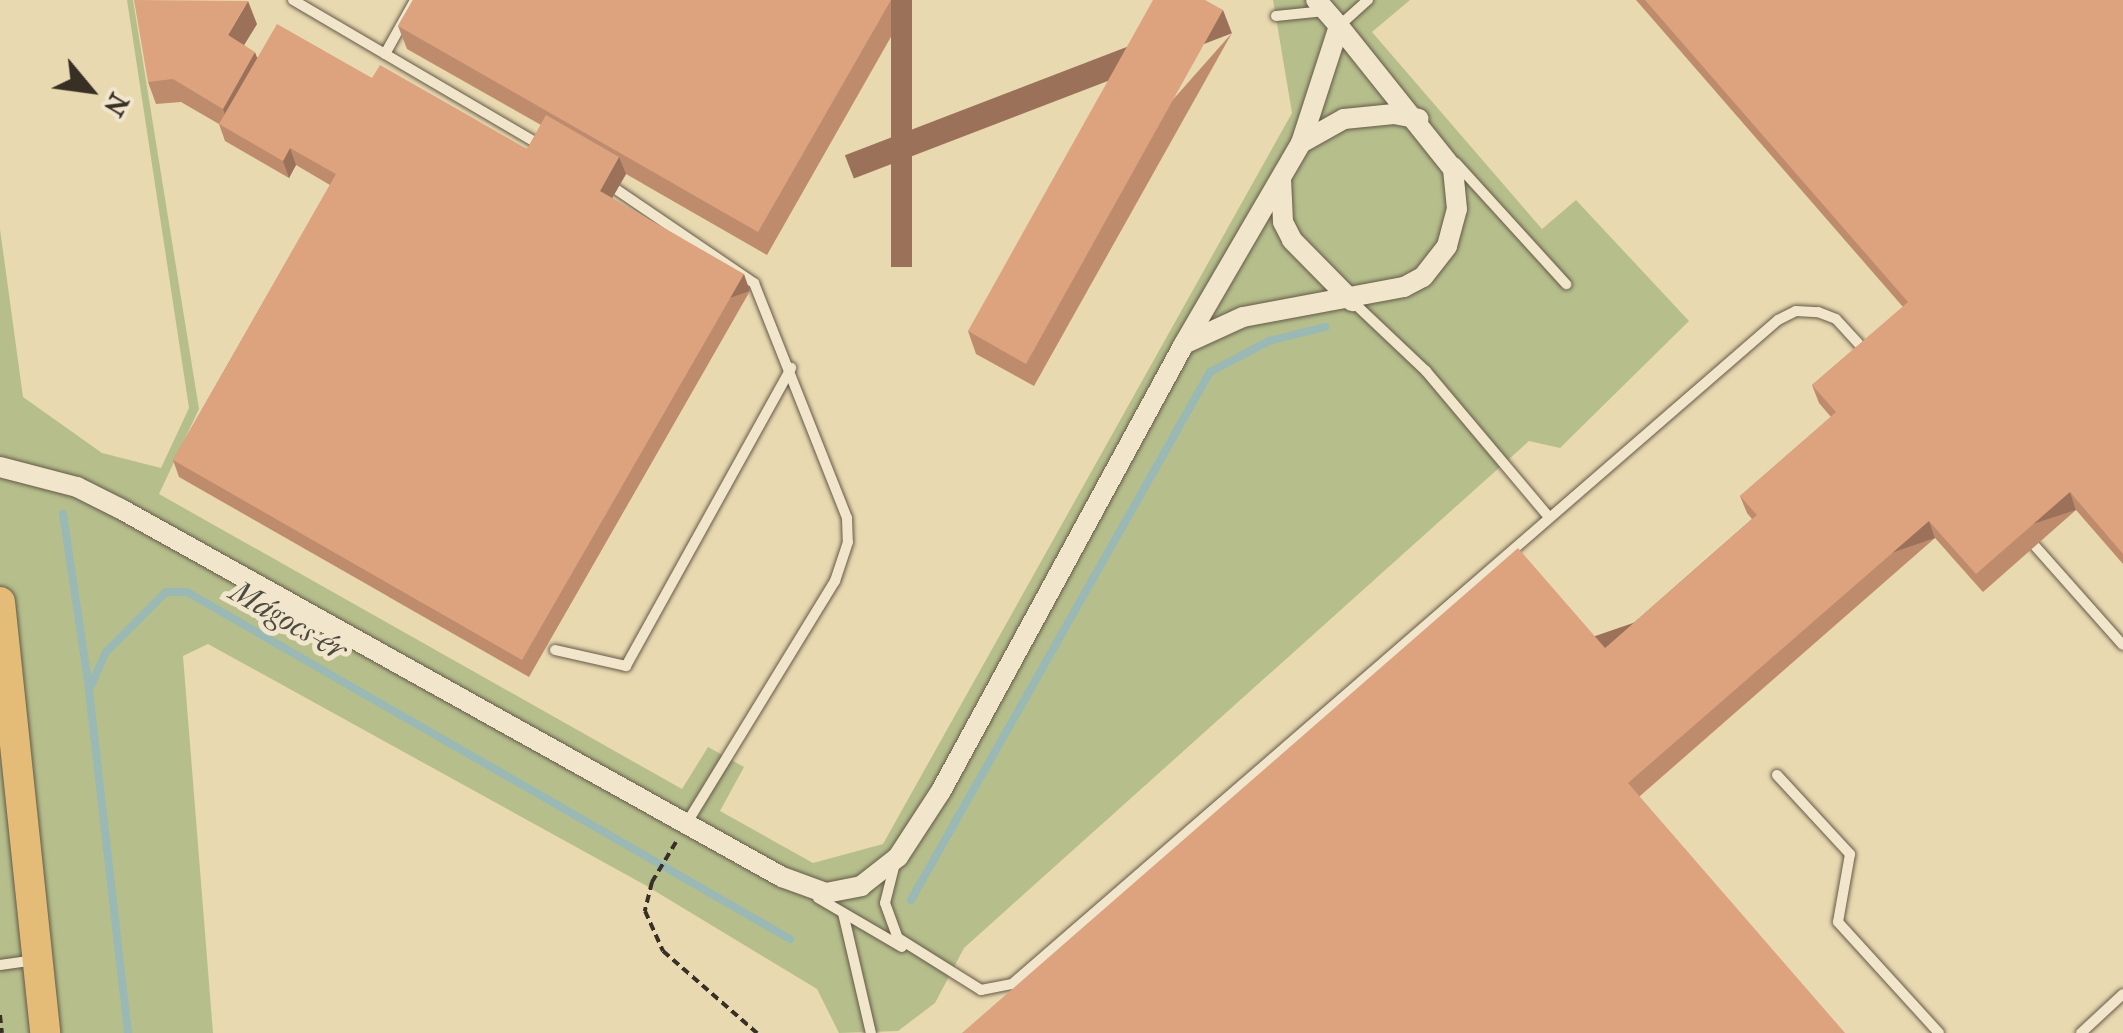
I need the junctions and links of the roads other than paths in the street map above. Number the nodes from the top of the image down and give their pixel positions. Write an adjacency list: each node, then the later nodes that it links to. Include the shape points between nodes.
1 (293, 0): 6 (lane)
2 (415, 0): 6 (lane)
3 (1368, 0): 4 (lane)
4 (1327, 12): 5 (lane); 7 (street); 8 (street)
5 (1276, 16)
6 (384, 54): 10 (lane)
7 (1419, 120): 8 (street, via 1356,117); 9 (street)
8 (1301, 143): 11 (street)
9 (1439, 144): 13 (lane); 14 (street, via 1458,189 1447,246 1423,277)
10 (544, 147)
11 (1281, 178): 14 (street, via 1292,240); 15 (street)
12 (616, 190): 17 (lane, via 754,283)
13 (1566, 284)
14 (1352, 301): 15 (street, via 1243,317); 19 (lane, via 1426,370)
15 (1184, 344): 26 (street, via 941,791)
16 (1871, 357): 19 (lane, via 1836,319 1796,311)
17 (791, 368): 23 (lane, via 626,666); 25 (lane, via 847,518 848,542 835,581)
18 (0, 467): 25 (street, via 77,487 121,509)
19 (1548, 517): 29 (lane, via 1012,984 980,990)
20 (2034, 546): 22 (lane)
21 (0, 602): 30 (main road)
22 (2123, 646)
23 (555, 650)
24 (1778, 775): 35 (lane, via 1850,854 1838,922)
25 (686, 826): 27 (street)
26 (898, 857): 27 (street, via 873,880 839,893); 29 (lane, via 886,890 888,916 898,938)
27 (782, 877): 28 (lane)
28 (843, 913): 29 (lane); 34 (lane)
29 (918, 956)
30 (38, 960): 31 (lane); 33 (main road)
31 (0, 965)
32 (2123, 994): 36 (lane)
33 (45, 1033)
34 (871, 1033)
35 (1938, 1033)
36 (2081, 1033)

